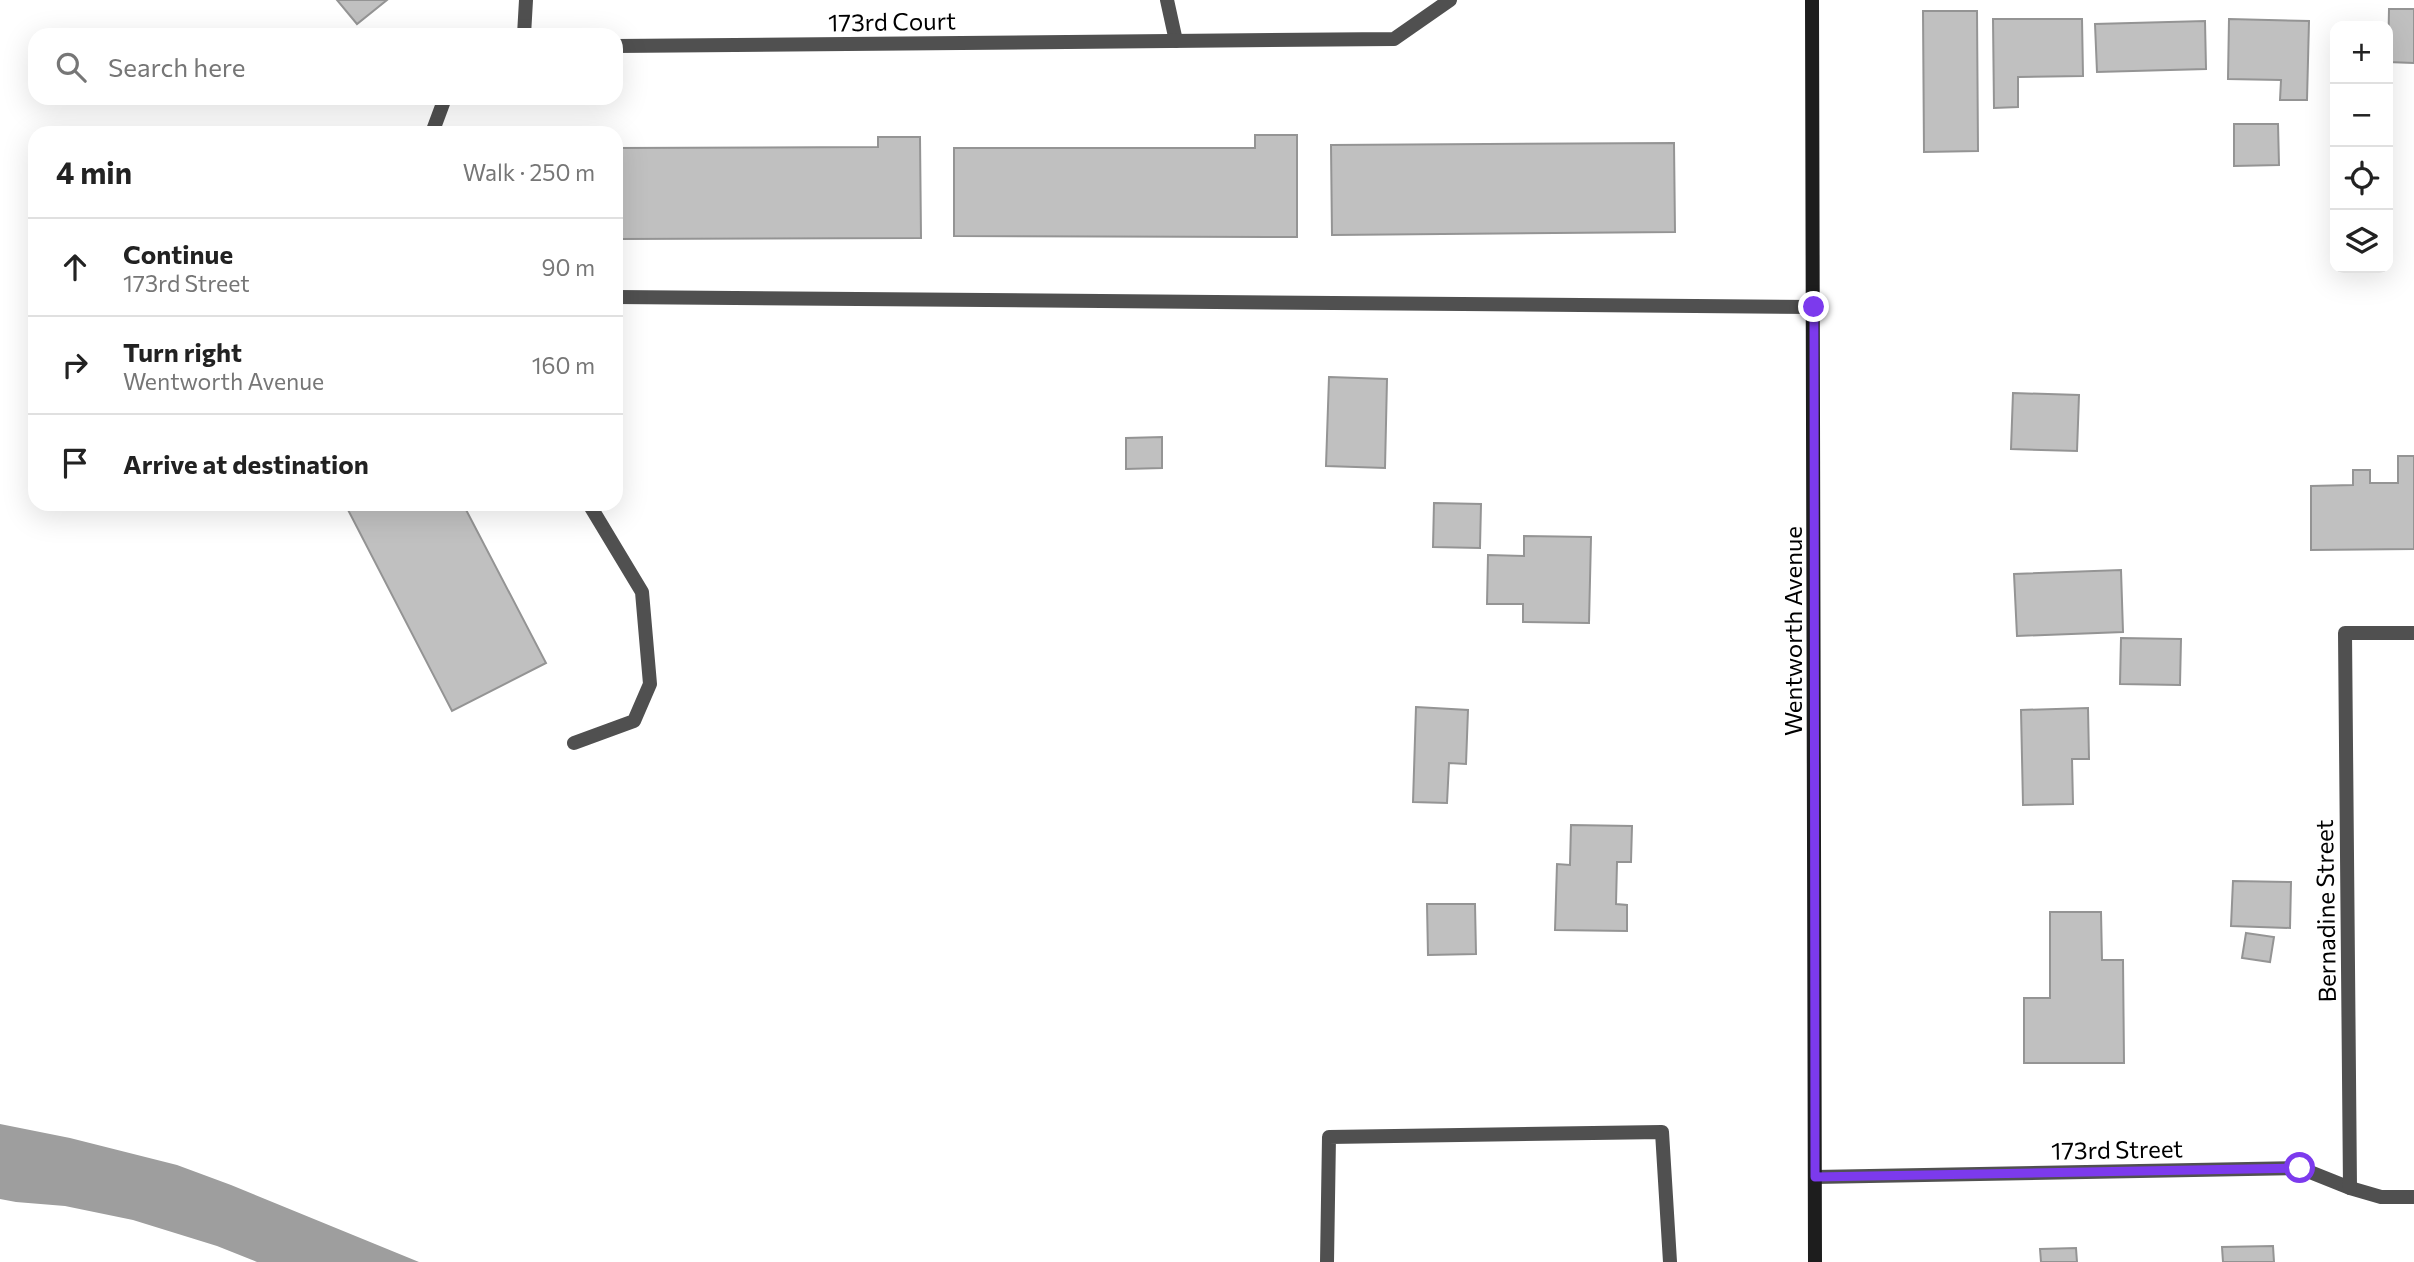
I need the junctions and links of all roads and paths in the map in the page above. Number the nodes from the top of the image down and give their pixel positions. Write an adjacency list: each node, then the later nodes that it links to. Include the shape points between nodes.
1 (526, 0): 5 (street)
2 (1167, 0): 6 (street)
3 (1450, 0): 6 (street, 173rd Court, via 1394,39)
4 (1812, 0): 11 (street, Wentworth Avenue)
5 (524, 28)
6 (1176, 41): 7 (street, 173rd Court)
7 (623, 46)
8 (442, 105): 9 (street)
9 (435, 126)
10 (623, 297): 11 (street)
11 (1814, 307): 15 (street, Wentworth Avenue)
12 (593, 511): 14 (street, via 642,592 650,684 634,721)
13 (2414, 633): 16 (street, Bernadine Street, via 2345,633)
14 (574, 743)
15 (1815, 1177): 16 (street, 173rd Street, via 2300,1168); 20 (street, Wentworth Avenue)
16 (2350, 1188): 17 (street, 173rd Street, via 2381,1197)
17 (2414, 1197)
18 (1327, 1262): 19 (street, via 1329,1137 1662,1132)
19 (1670, 1262)
20 (1815, 1262)

